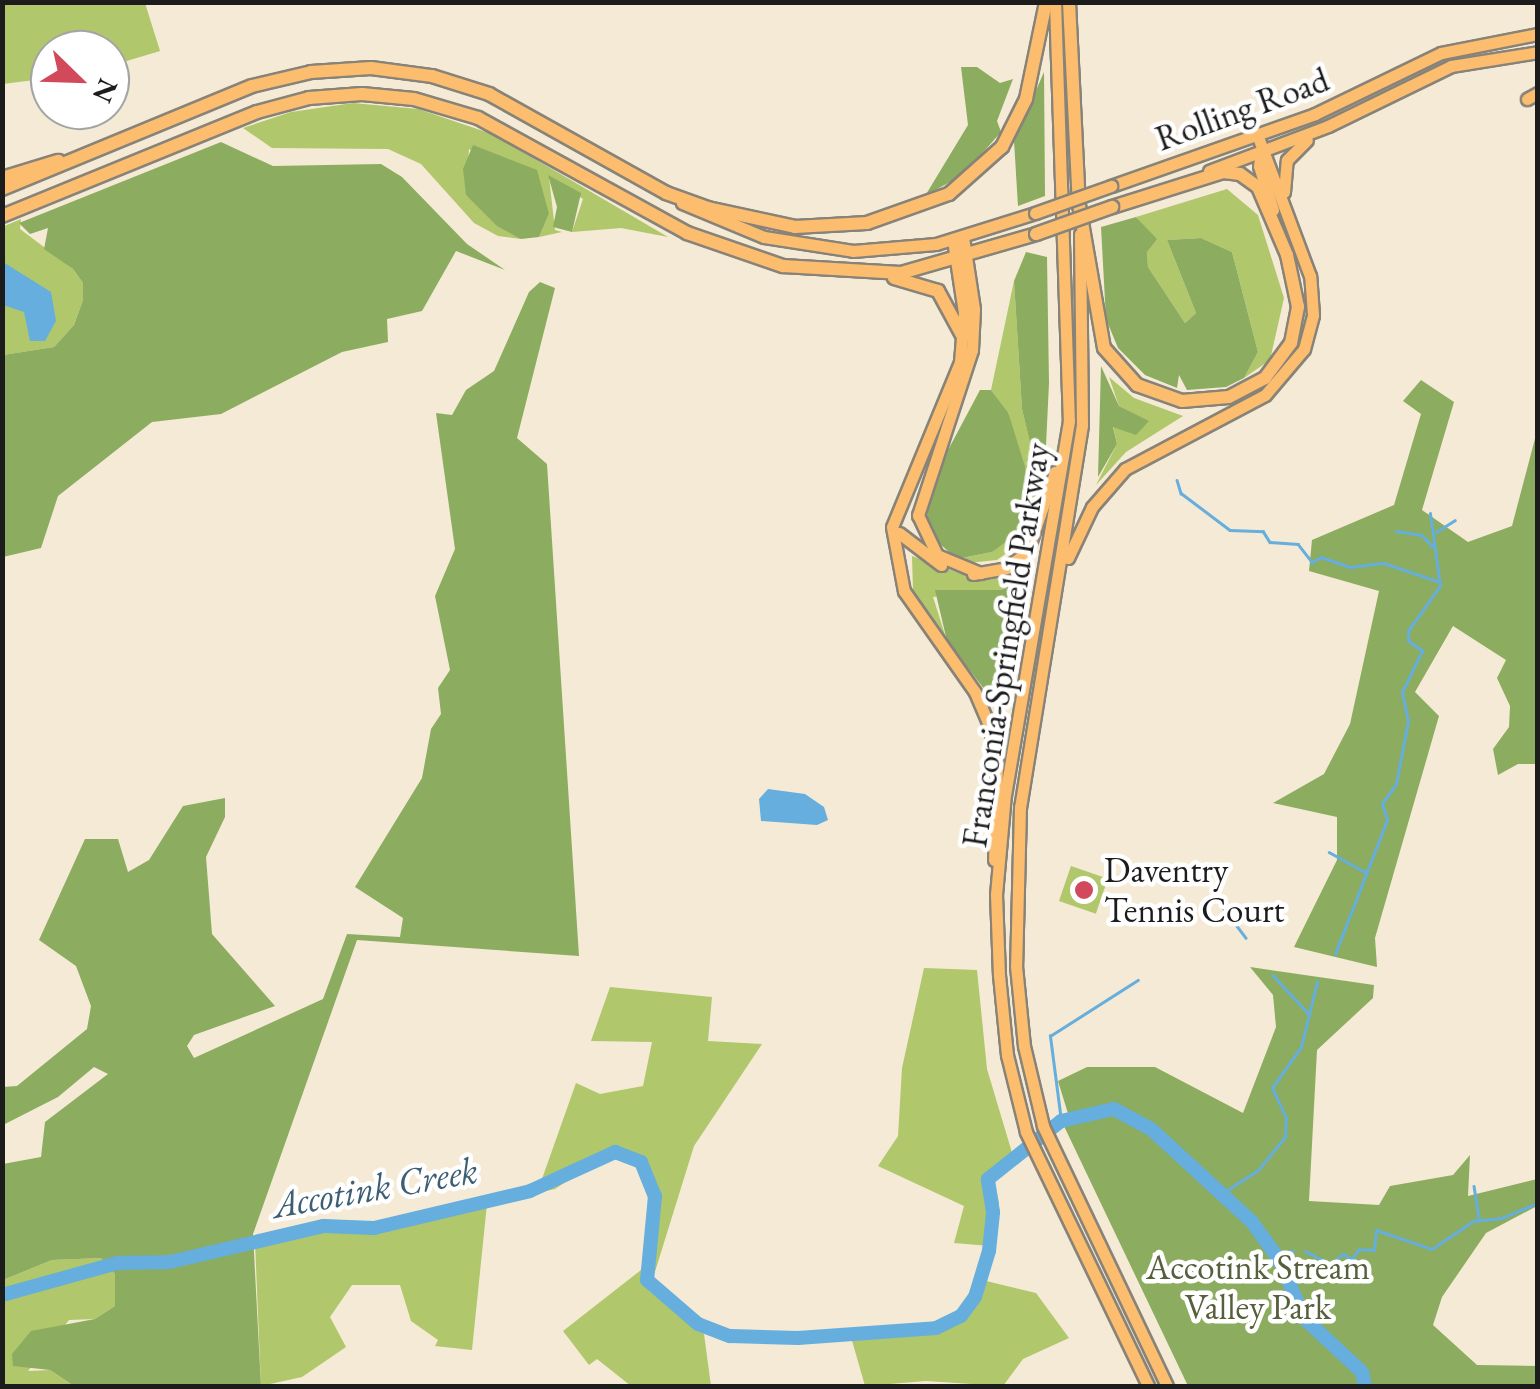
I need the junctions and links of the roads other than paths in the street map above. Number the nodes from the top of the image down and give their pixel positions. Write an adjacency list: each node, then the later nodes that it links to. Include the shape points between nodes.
1 (1046, 2): 13 (highway, via 1014,128 976,175 938,200 882,220 810,228 750,220)
2 (1055, 2): 22 (main road, Franconia-Springfield Parkway)
3 (1070, 2): 14 (highway)
4 (1538, 34): 7 (main road, Rolling Road, via 1453,49)
5 (1538, 52): 6 (main road, Rolling Road, via 1451,66)
6 (1328, 126): 8 (main road, Rolling Road); 15 (main road, via 1289,157)
7 (1257, 134): 8 (main road); 17 (main road, Rolling Road, bridge)
8 (1261, 152): 11 (main road, Rolling Road); 15 (main road); 18 (main road, via 1259,166)
9 (90, 156): 10 (highway); 12 (highway); 13 (highway, via 271,80 381,69 489,94)
10 (2, 178)
11 (1182, 182): 18 (highway, via 1229,172 1245,176 1261,192); 19 (highway, bridge)
12 (2, 189)
13 (666, 194): 17 (main road, Rolling Road, via 733,228 801,246 872,250)
14 (1079, 205): 18 (highway, via 1104,348 1130,380 1171,399 1229,397 1277,365 1298,317); 25 (main road, Franconia-Springfield Parkway, via 1082,425)
15 (1285, 206): 25 (main road, via 1312,292 1304,349 1265,395 1150,451 1105,490 1071,547)
16 (2, 216): 20 (highway, via 270,108 376,95 440,105 490,123 668,224 743,256)
17 (958, 238): 19 (main road)
18 (1286, 255)
19 (962, 260): 20 (highway); 21 (main road); 24 (main road, via 972,350 918,502 921,530 942,560)
20 (862, 275): 21 (highway, via 933,287 950,304)
21 (964, 337): 23 (main road, via 952,388)
22 (1071, 338): 24 (main road, via 1059,451 1039,531 1012,566); 26 (main road, Franconia-Springfield Parkway, via 1066,447 1008,768)
23 (895, 530): 24 (main road, via 945,568); 26 (main road, via 904,591 975,692 993,740)
24 (980, 573)
25 (1041, 679): 28 (main road, Franconia-Springfield Parkway, via 1020,807 1014,914 1034,1097 1064,1174)
26 (996, 894): 27 (main road, Franconia-Springfield Parkway, via 1000,1002 1017,1102 1048,1182)
27 (1148, 1386)
28 (1168, 1386)

